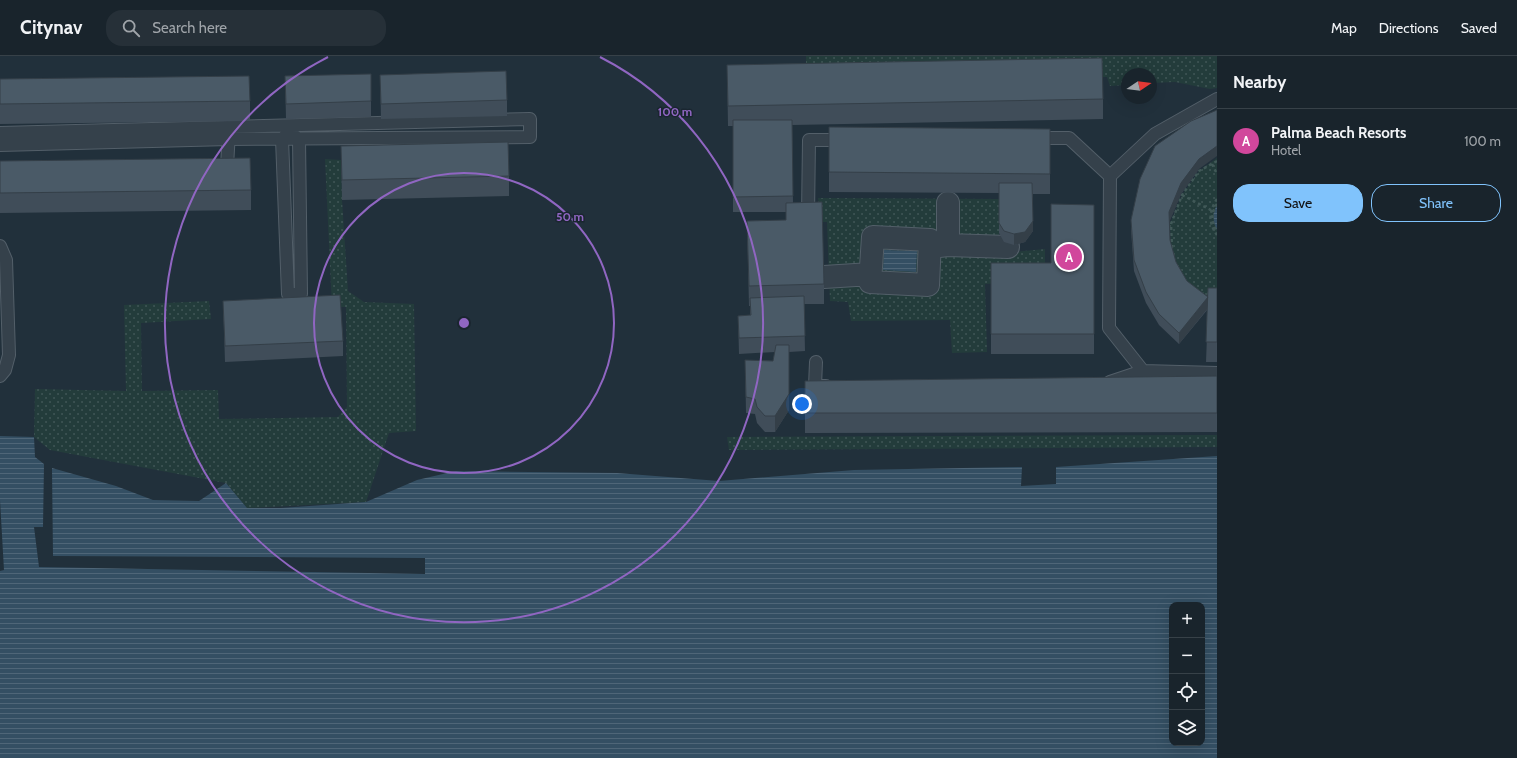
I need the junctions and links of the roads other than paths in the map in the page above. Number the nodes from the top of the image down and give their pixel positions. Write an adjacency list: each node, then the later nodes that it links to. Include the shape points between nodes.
1 (1217, 99): 9 (lane, via 1156,134)
2 (289, 132): 2 (lane, via 288,294 301,294); 2 (lane, via 530,137 530,119); 4 (lane)
3 (0, 133): 4 (lane)
4 (229, 133): 7 (lane); 8 (lane, via 227,166)
5 (1022, 138): 9 (lane, via 1069,138)
6 (857, 140): 11 (lane, via 809,140)
7 (0, 145)
8 (211, 166)
9 (1110, 176): 18 (lane, via 1109,328)
10 (948, 203): 13 (street)
11 (808, 215)
12 (0, 246): 20 (lane, via 6,260 9,355)
13 (939, 246): 14 (street); 15 (street, via 930,240 873,237); 15 (street, via 928,285 870,282)
14 (1008, 247)
15 (871, 274): 16 (street)
16 (824, 277)
17 (816, 362): 21 (lane, via 815,386)
18 (1144, 371): 19 (lane); 22 (lane)
19 (1217, 373)
20 (0, 376)
21 (839, 386)
22 (1098, 386)

